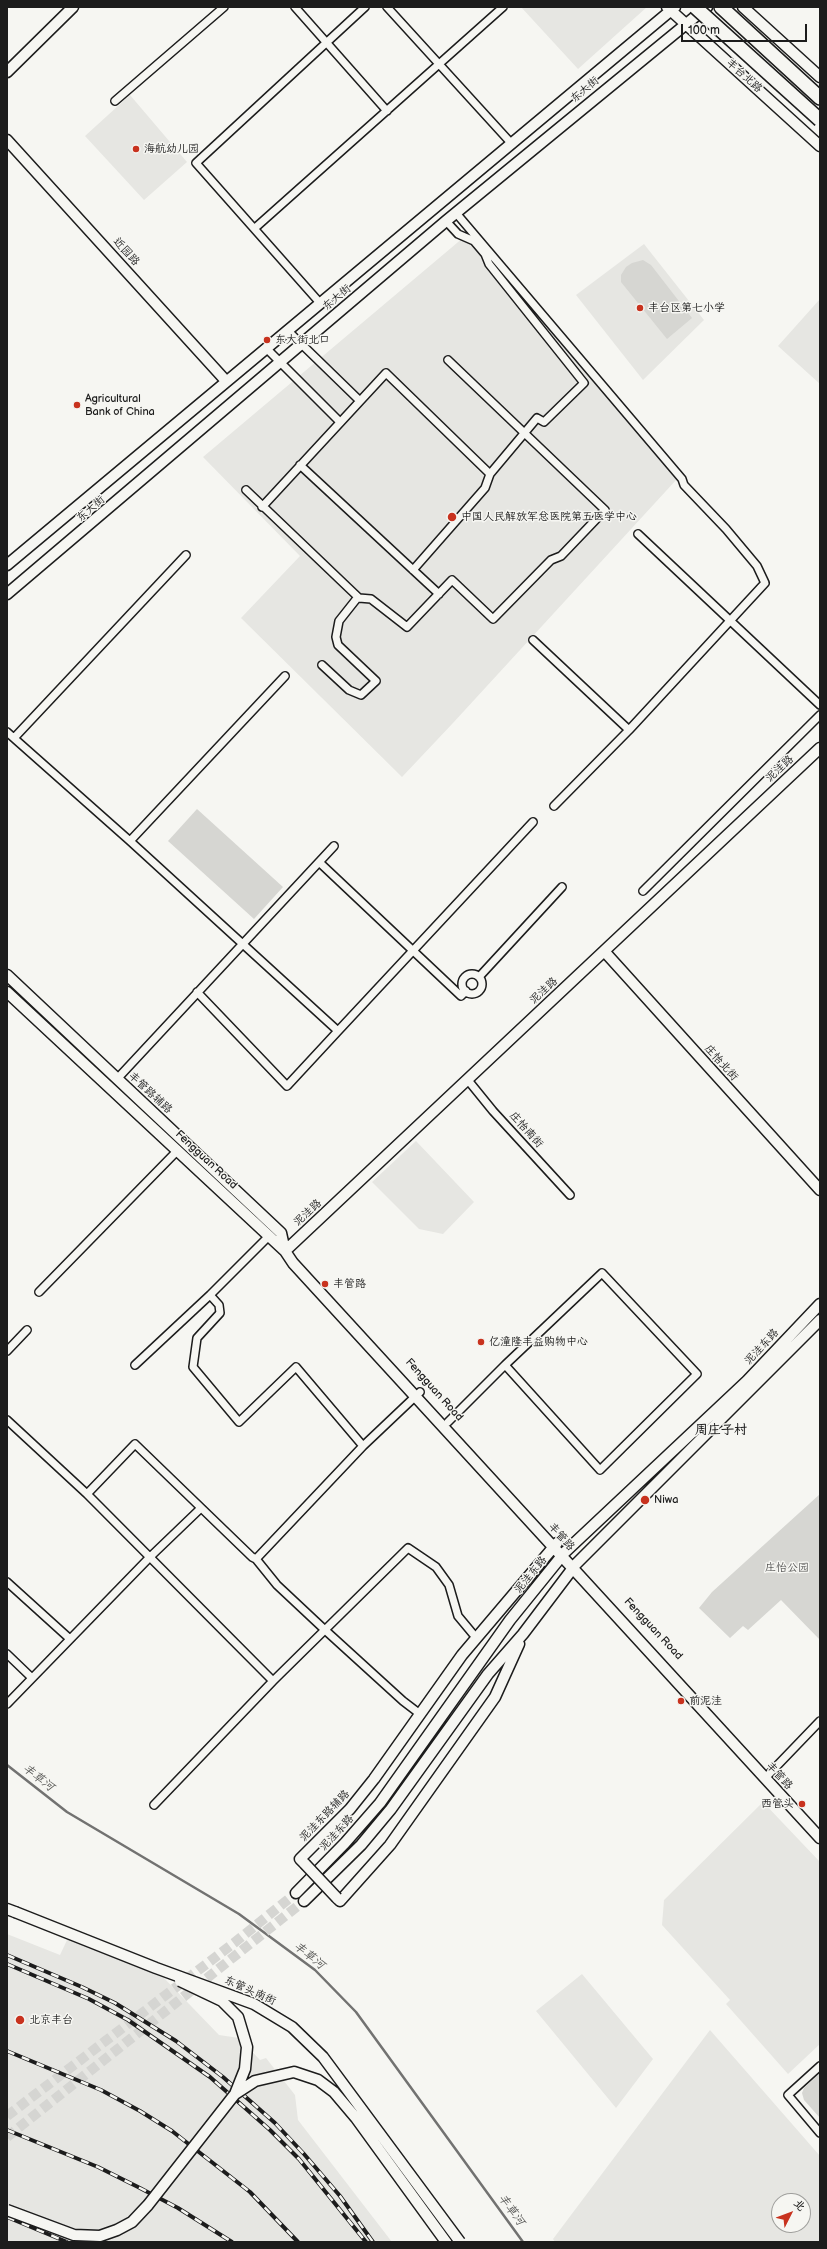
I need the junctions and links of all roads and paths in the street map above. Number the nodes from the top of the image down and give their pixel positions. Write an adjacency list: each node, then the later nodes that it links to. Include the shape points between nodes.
1 (73, 7): 15 (main road)
2 (224, 7): 18 (street)
3 (295, 7): 13 (street)
4 (365, 7): 13 (street)
5 (387, 7): 14 (street)
6 (502, 7): 14 (street)
7 (695, 7): 20 (highway, 丰台北路, bridge)
8 (707, 7): 12 (main road, 东大街)
9 (721, 7): 17 (highway)
10 (743, 7): 16 (main road)
11 (671, 8): 12 (main road, 丰台北路); 22 (main road, 东大街)
12 (685, 23): 23 (main road, 丰台北路); 24 (main road, 东大街)
13 (326, 42): 19 (street); 26 (street, via 196,163)
14 (438, 65): 19 (street); 22 (street)
15 (7, 72)
16 (820, 77)
17 (820, 98)
18 (115, 101)
19 (387, 110): 26 (street)
20 (820, 120)
21 (7, 140): 33 (main road, 近园路)
22 (512, 143): 27 (main road, 东大街)
23 (820, 146)
24 (456, 213): 25 (main road, 东大街); 48 (street, via 682,479 684,485 757,566 765,583)
25 (446, 221): 29 (main road, 东大街); 36 (street, via 458,234 474,241 485,254 489,264 584,383 544,422 537,418)
26 (255, 228): 27 (street)
27 (320, 303): 28 (main road, 东大街)
28 (287, 330): 29 (street); 30 (main road, 东大街)
29 (300, 344): 32 (main road, 东大街); 34 (street)
30 (266, 348): 32 (street); 33 (main road, 东大街)
31 (448, 360): 36 (street)
32 (279, 362): 35 (street); 45 (main road, 东大街)
33 (226, 381): 43 (main road, 东大街)
34 (359, 400): 35 (street); 38 (street, via 386,373)
35 (340, 422): 37 (street)
36 (524, 433): 38 (street); 46 (street, via 605,510 561,556 550,560 493,619 452,580)
37 (300, 465): 40 (street); 44 (street)
38 (490, 474): 44 (street, via 485,488)
39 (246, 490): 40 (street)
40 (262, 507): 47 (street)
41 (638, 534): 48 (street)
42 (186, 555): 56 (street)
43 (7, 565)
44 (413, 570): 46 (street)
45 (7, 594)
46 (439, 594): 47 (street, via 407,628 371,599)
47 (358, 597): 50 (street, via 339,621 336,637 338,645 376,681 361,695 349,690)
48 (730, 621): 52 (street); 54 (street)
49 (533, 640): 54 (street)
50 (322, 665)
51 (285, 676): 60 (street)
52 (820, 705)
53 (820, 715): 64 (street)
54 (629, 730): 58 (street)
55 (7, 732): 56 (street)
56 (14, 738): 60 (street)
57 (818, 753): 67 (main road, 泥洼路)
58 (554, 806)
59 (534, 822): 66 (street)
60 (130, 840): 65 (street)
61 (334, 846): 62 (street)
62 (319, 862): 65 (street); 66 (street)
63 (562, 887): 69 (street)
64 (643, 891)
65 (242, 943): 72 (street); 73 (street)
66 (413, 950): 70 (street, via 460,996); 73 (street)
67 (604, 951): 75 (main road, 泥洼路); 78 (main road, 庄怡北街)
68 (7, 975): 74 (main road, 丰管路辅路)
69 (479, 977): 70 (street, via 482,984 480,990 474,994); 70 (street, via 472,974 466,976 462,984)
70 (466, 991)
71 (7, 992): 76 (main road, Fengguan Road)
72 (197, 992): 73 (street, via 287,1086); 74 (street)
73 (338, 1031)
74 (117, 1079): 77 (main road, 丰管路辅路)
75 (468, 1079): 79 (street, 庄怡南街, via 493,1111); 81 (main road, 泥洼路)
76 (179, 1152): 77 (main road); 80 (main road, Fengguan Road); 82 (street)
77 (204, 1160): 81 (main road, 丰管路辅路, via 281,1234)
78 (820, 1190)
79 (570, 1195)
80 (269, 1236): 81 (main road, Fengguan Road); 83 (street)
81 (285, 1251): 90 (main road, 丰管路, via 293,1263)
82 (39, 1292)
83 (210, 1295): 88 (street); 93 (street, via 219,1305 220,1313 196,1338 193,1368 240,1422 296,1367)
84 (820, 1304): 97 (main road, 泥洼东路, via 747,1381)
85 (820, 1320): 100 (main road, 泥洼东路)
86 (27, 1330): 87 (street)
87 (7, 1351)
88 (135, 1365)
89 (505, 1365): 89 (street, via 602,1273 697,1374 600,1470); 92 (street)
90 (418, 1394): 92 (main road, Fengguan Road); 93 (street); 96 (main road, 丰管路)
91 (7, 1420): 94 (street)
92 (448, 1422): 96 (main road, Fengguan Road)
93 (363, 1446): 99 (street)
94 (87, 1494): 95 (street, via 135,1444); 98 (street)
95 (201, 1508): 98 (street); 99 (street)
96 (555, 1545): 97 (main road, 丰管路); 110 (main road, 泥洼东路辅路, via 462,1655)
97 (564, 1554): 100 (main road, 丰管路); 116 (main road, 泥洼东路, via 510,1620 380,1803)
98 (150, 1557): 105 (street); 108 (street)
99 (256, 1559): 102 (street, via 277,1585)
100 (575, 1566): 104 (main road, 泥洼东路); 112 (main road, Fengguan Road); 115 (main road, 丰管路)
101 (7, 1582): 105 (street)
102 (325, 1630): 103 (street, via 408,1548 436,1567 449,1585 458,1616); 108 (street); 110 (street)
103 (473, 1634)
104 (523, 1634): 110 (main road, 泥洼东路辅路, bridge, via 495,1697 390,1845 340,1901 300,1858 350,1809); 117 (main road, 泥洼东路, via 488,1674 391,1809 361,1845)
105 (70, 1639): 107 (street)
106 (7, 1654): 107 (street)
107 (32, 1678): 109 (street)
108 (273, 1682): 113 (street)
109 (7, 1704)
110 (420, 1714)
111 (820, 1721): 112 (street)
112 (769, 1774): 114 (main road, Fengguan Road)
113 (154, 1805)
114 (820, 1829)
115 (820, 1838)
116 (296, 1893)
117 (304, 1901)
118 (10, 1910): 119 (main road, 东管头南街, bridge)
119 (156, 1968): 121 (main road, bridge, via 222,2001 238,2017 247,2047 245,2069); 125 (main road, 东管头南街, bridge, via 254,2004 276,2015 306,2039 323,2057)
120 (820, 2066): 122 (street, via 788,2095)
121 (235, 2094): 123 (main road, bridge, via 148,2205 132,2222 117,2230 100,2236 74,2235); 124 (main road, bridge, via 255,2081 280,2074 294,2072 318,2080 334,2092 356,2118)
122 (820, 2132)
123 (7, 2210)
124 (446, 2242)
125 (460, 2242)

